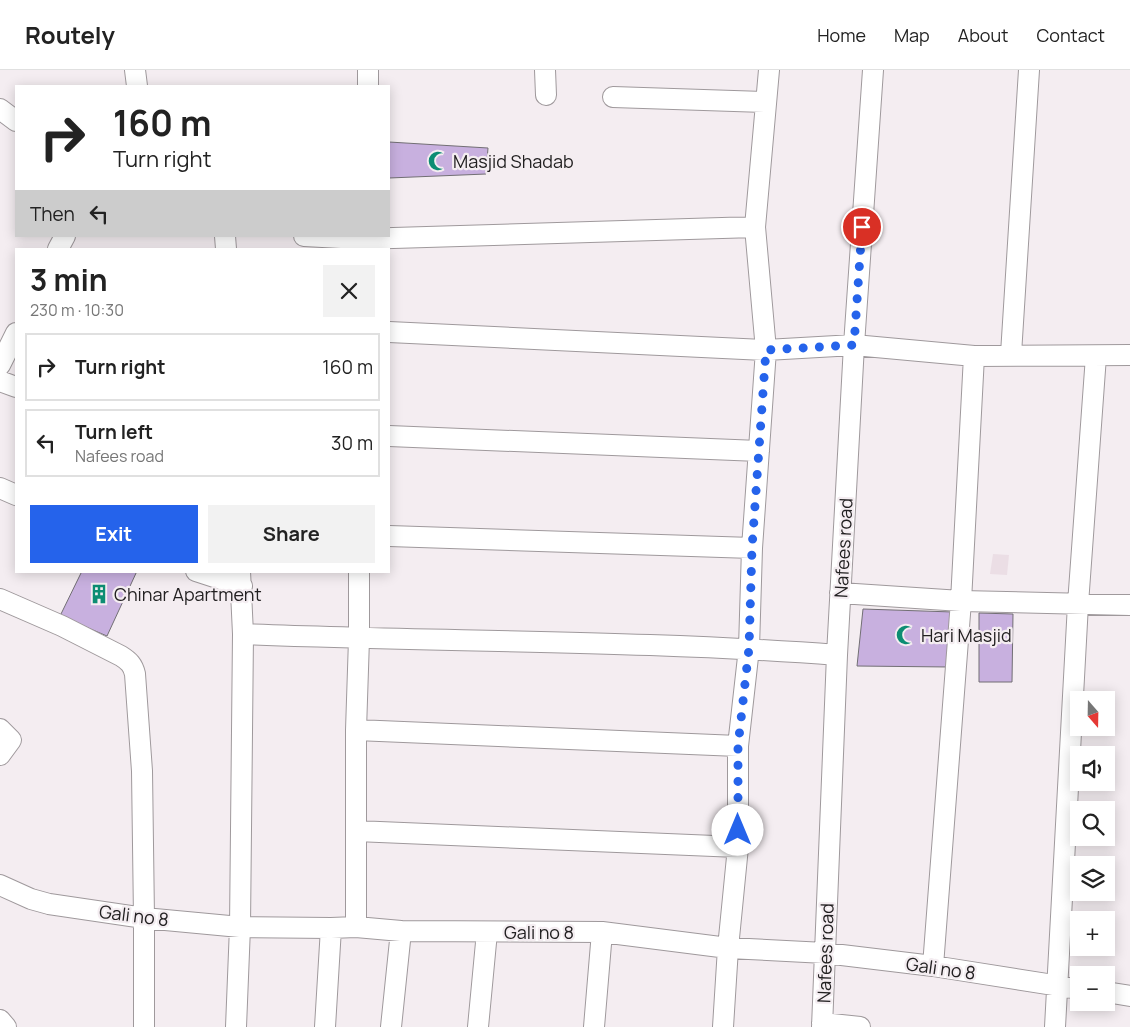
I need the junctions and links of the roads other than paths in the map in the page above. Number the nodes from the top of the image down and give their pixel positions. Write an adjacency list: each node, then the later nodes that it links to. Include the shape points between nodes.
1 (135, 70): 7 (street)
2 (368, 70): 8 (street)
3 (545, 70): 9 (street)
4 (769, 70): 11 (street)
5 (873, 70): 19 (street, Nafees road)
6 (1029, 70): 21 (street)
7 (136, 85)
8 (368, 85)
9 (546, 95)
10 (613, 97): 11 (street)
11 (766, 102): 14 (street)
12 (0, 109): 13 (street)
13 (15, 121)
14 (755, 228): 16 (street); 20 (street)
15 (315, 237): 16 (street)
16 (360, 241)
17 (390, 332): 20 (street)
18 (15, 335): 25 (street)
19 (854, 345): 20 (street); 23 (street); 37 (street, Nafees road)
20 (766, 350): 29 (street)
21 (1011, 354): 23 (street); 24 (street)
22 (1130, 355): 24 (street)
23 (974, 356): 39 (street)
24 (1096, 356): 40 (street)
25 (0, 365)
26 (0, 381): 27 (street)
27 (15, 387)
28 (390, 436): 29 (street)
29 (759, 451): 33 (street)
30 (0, 488): 31 (street)
31 (15, 495)
32 (390, 536): 33 (street)
33 (752, 548): 44 (street)
34 (207, 573): 36 (street)
35 (358, 573): 43 (street)
36 (241, 579): 42 (street)
37 (840, 593): 39 (street); 45 (street, Nafees road)
38 (0, 599): 51 (street, via 122,656 133,667 142,771)
39 (960, 601): 40 (street); 60 (street)
40 (1078, 604): 41 (street); 61 (street)
41 (1130, 605)
42 (243, 634): 43 (street); 52 (street)
43 (359, 639): 44 (street); 46 (street)
44 (749, 648): 45 (street); 47 (street)
45 (837, 655): 59 (street, Nafees road)
46 (356, 730): 47 (street); 48 (street)
47 (738, 746): 49 (street)
48 (356, 831): 49 (street); 53 (street)
49 (738, 846): 58 (street)
50 (0, 885): 51 (street, Gali no 8, via 49,904)
51 (144, 918): 52 (street, Gali no 8); 68 (street)
52 (240, 927): 54 (street, Gali no 8); 69 (street)
53 (356, 927): 54 (street, Gali no 8); 55 (street, Gali no 8)
54 (332, 928): 70 (street)
55 (400, 931): 56 (street, Gali no 8); 71 (street)
56 (487, 932): 57 (street, Gali no 8); 72 (street)
57 (602, 932): 58 (street, Gali no 8); 73 (street)
58 (728, 948): 59 (street, Gali no 8); 74 (street)
59 (825, 953): 60 (street, Gali no 8); 66 (street, Nafees road)
60 (933, 966): 61 (street, Gali no 8)
61 (1057, 986): 62 (street, Gali no 8); 76 (street)
62 (1070, 988)
63 (1115, 994): 64 (street)
64 (1130, 996)
65 (0, 1020): 67 (street)
66 (822, 1025): 75 (street)
67 (6, 1027)
68 (144, 1027)
69 (236, 1027)
70 (324, 1027)
71 (391, 1027)
72 (478, 1027)
73 (594, 1027)
74 (723, 1027)
75 (860, 1027)
76 (1055, 1027)

